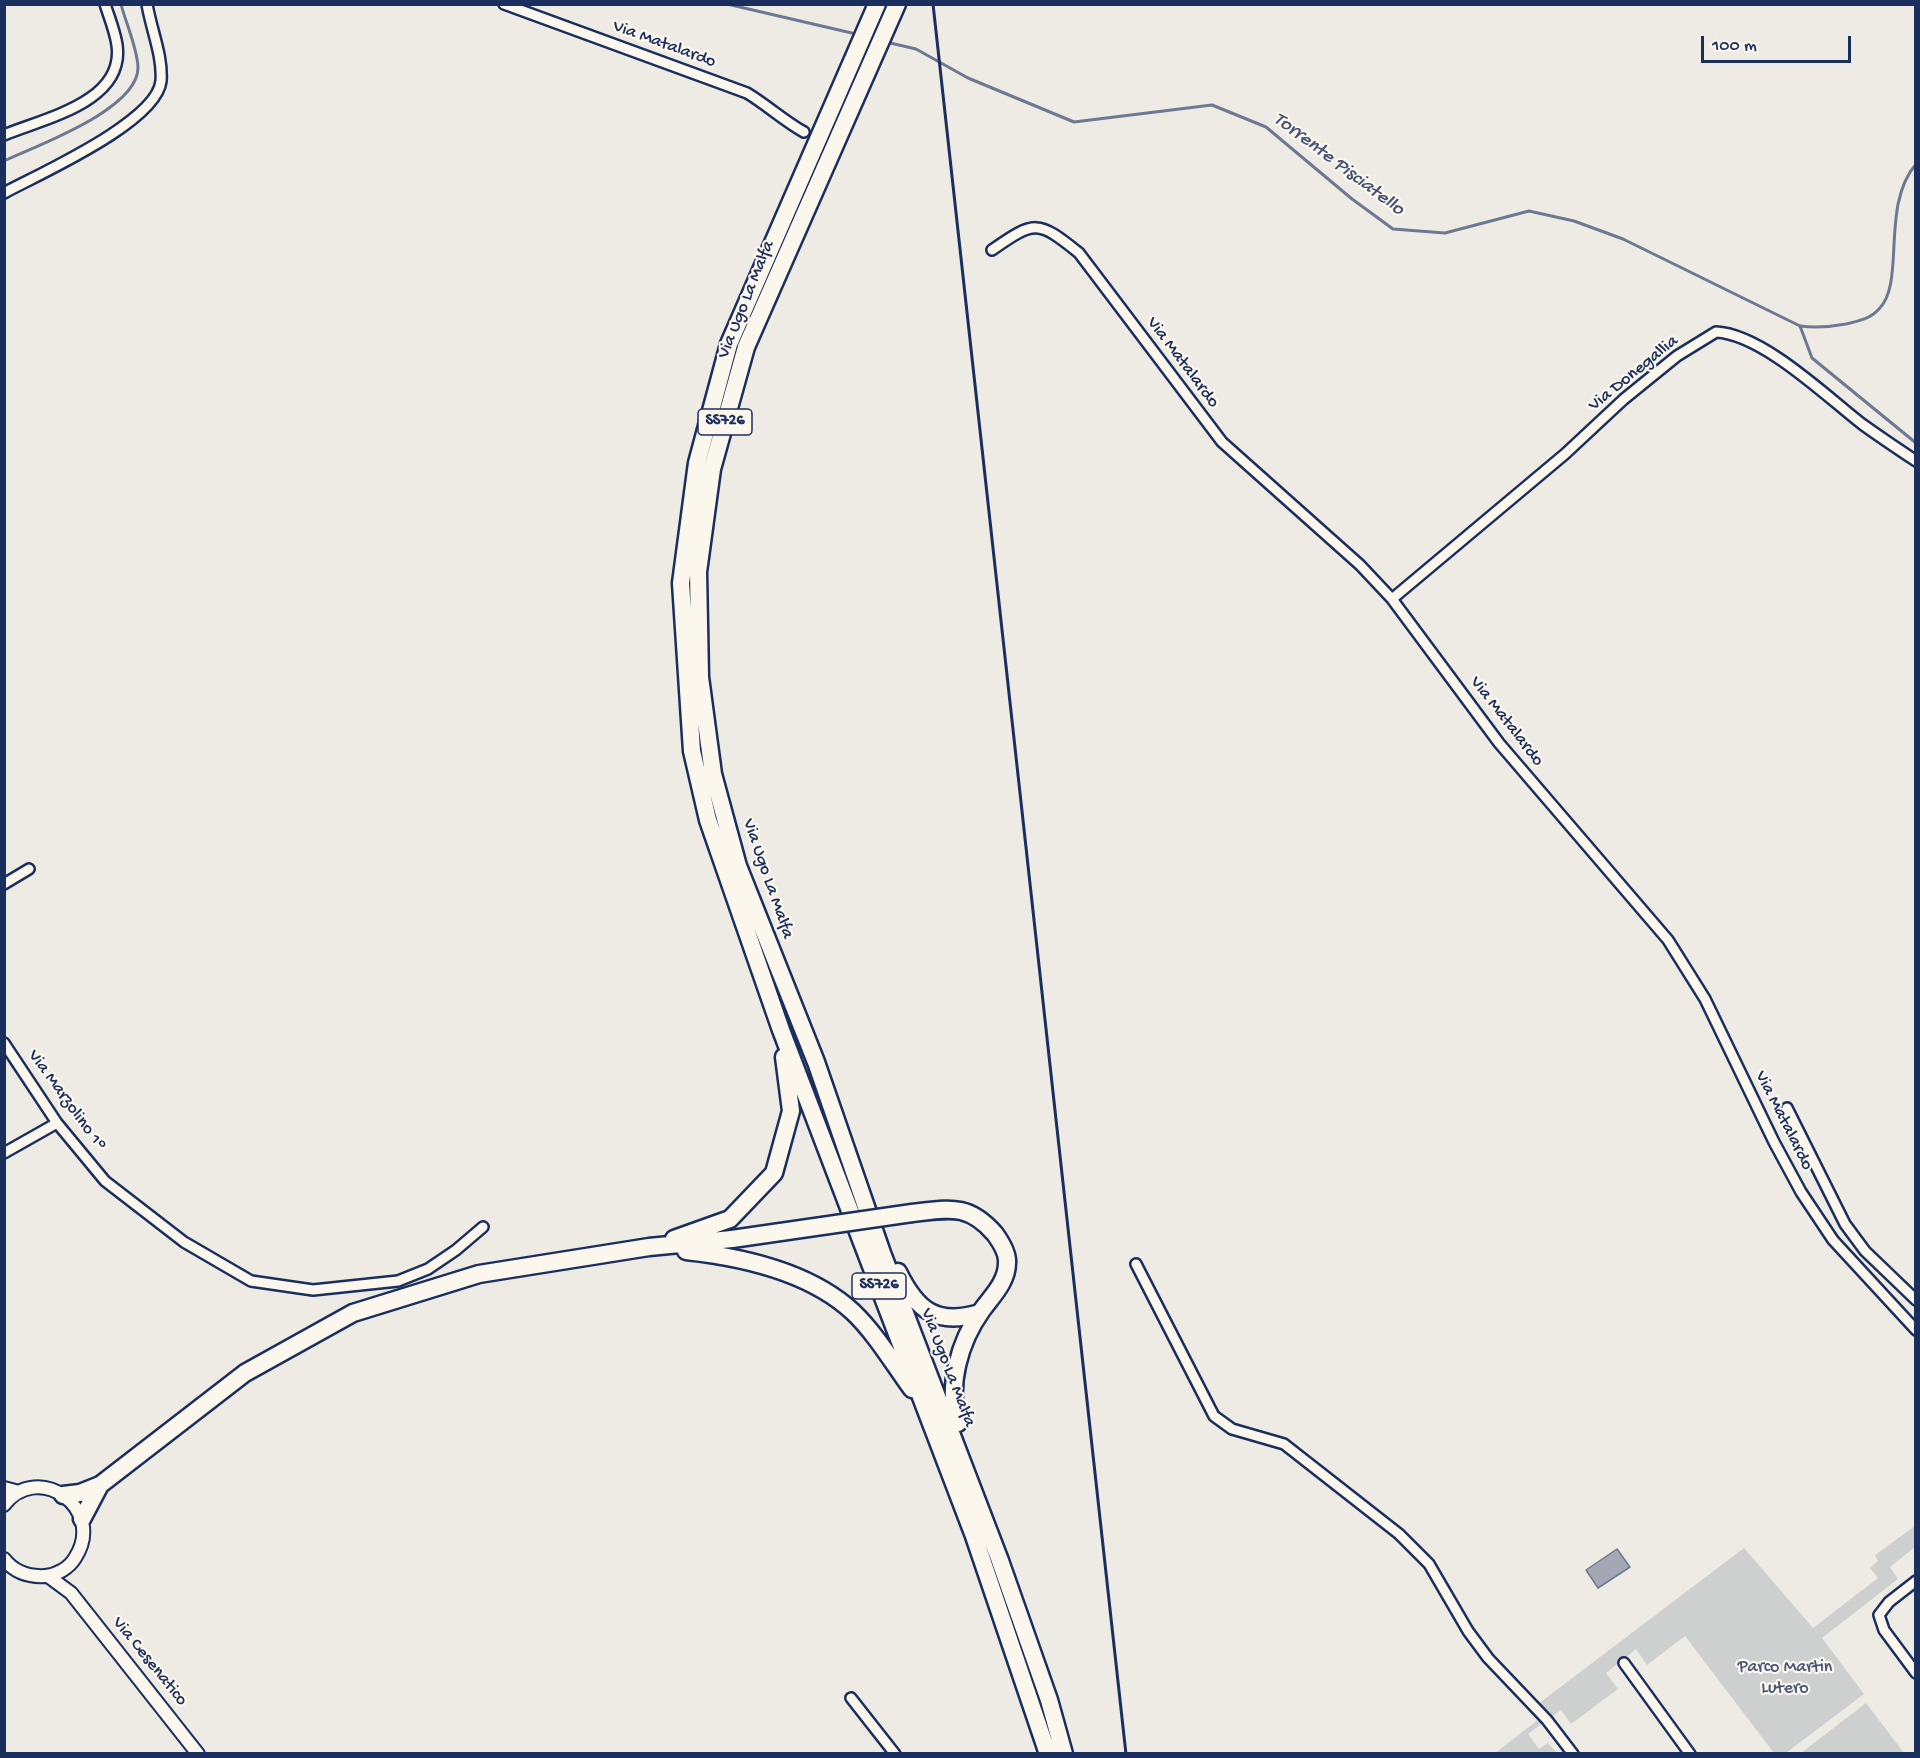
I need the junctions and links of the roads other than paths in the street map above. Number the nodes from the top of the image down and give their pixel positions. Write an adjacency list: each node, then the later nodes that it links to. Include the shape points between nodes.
1 (105, 4): 7 (street, via 117,45 116,71 104,89 86,101)
2 (147, 4): 8 (street, via 161,68 156,94 136,117 102,141)
3 (504, 4): 6 (street, Via Matalardo, via 747,93)
4 (877, 4): 14 (highway, Via Ugo La Malfa / SS726, via 729,344 697,462 681,583 692,751 708,820)
5 (897, 4): 21 (highway, Via Ugo La Malfa / SS726, via 747,346 712,469 698,572 699,677 713,774 738,866 816,1062)
6 (804, 132)
7 (4, 135)
8 (4, 193)
9 (992, 250): 11 (street, Via Matalardo, via 1017,232 1034,226 1052,231 1079,254 1222,442 1360,565)
10 (1916, 461): 11 (street, Via Donegallia, via 1801,374 1733,335 1716,332 1677,356 1624,399 1565,454)
11 (1392, 599): 25 (street, Via Matalardo, via 1499,743 1668,940 1706,999 1801,1192 1833,1240)
12 (29, 869): 13 (street)
13 (4, 884)
14 (781, 1030): 20 (highway, via 791,1111 774,1173 730,1219); 26 (highway, Via Ugo La Malfa / SS726)
15 (4, 1042): 17 (street, Via Marzolino 1°)
16 (1787, 1108): 23 (street, via 1845,1224 1865,1251)
17 (57, 1123): 18 (street); 19 (street, Via Marzolino 1°, via 105,1181 128,1200 184,1242 251,1281 313,1290 398,1281 428,1269)
18 (4, 1153)
19 (483, 1227)
20 (649, 1247): 24 (highway, bridge, via 954,1209 981,1218 1000,1241 1008,1262 1000,1287); 26 (highway, via 709,1253 760,1265 815,1286 852,1312 882,1346); 27 (highway, via 479,1274 353,1313 245,1373)
21 (882, 1253): 24 (highway, via 896,1266 922,1309 944,1317 963,1318); 33 (highway, Via Ugo La Malfa / SS726)
22 (1136, 1264): 47 (street, via 1214,1416 1232,1429 1284,1444 1399,1534 1429,1564 1488,1658 1544,1716)
23 (1916, 1300)
24 (980, 1312): 33 (highway, via 957,1362 952,1403 996,1528)
25 (1916, 1330)
26 (926, 1409): 45 (highway, Via Ugo La Malfa / SS726)
27 (100, 1485): 30 (highway); 32 (highway)
28 (4, 1488): 29 (main road)
29 (19, 1492): 30 (main road, via 34,1488); 31 (main road)
30 (63, 1494): 32 (main road)
31 (4, 1505)
32 (82, 1519): 35 (main road, via 82,1542)
33 (999, 1558): 46 (highway, Via Ugo La Malfa / SS726)
34 (4, 1559): 36 (main road)
35 (72, 1563): 37 (main road); 39 (main road)
36 (11, 1572): 37 (main road)
37 (48, 1576): 39 (main road, Via Cesenatico)
38 (1916, 1581): 41 (street, via 1879,1615 1884,1630)
39 (71, 1593): 43 (main road, Via Cesenatico)
40 (1624, 1663): 48 (street)
41 (1916, 1673)
42 (851, 1698): 44 (street)
43 (198, 1754)
44 (895, 1754)
45 (1048, 1754)
46 (1064, 1754)
47 (1573, 1754)
48 (1690, 1754)

